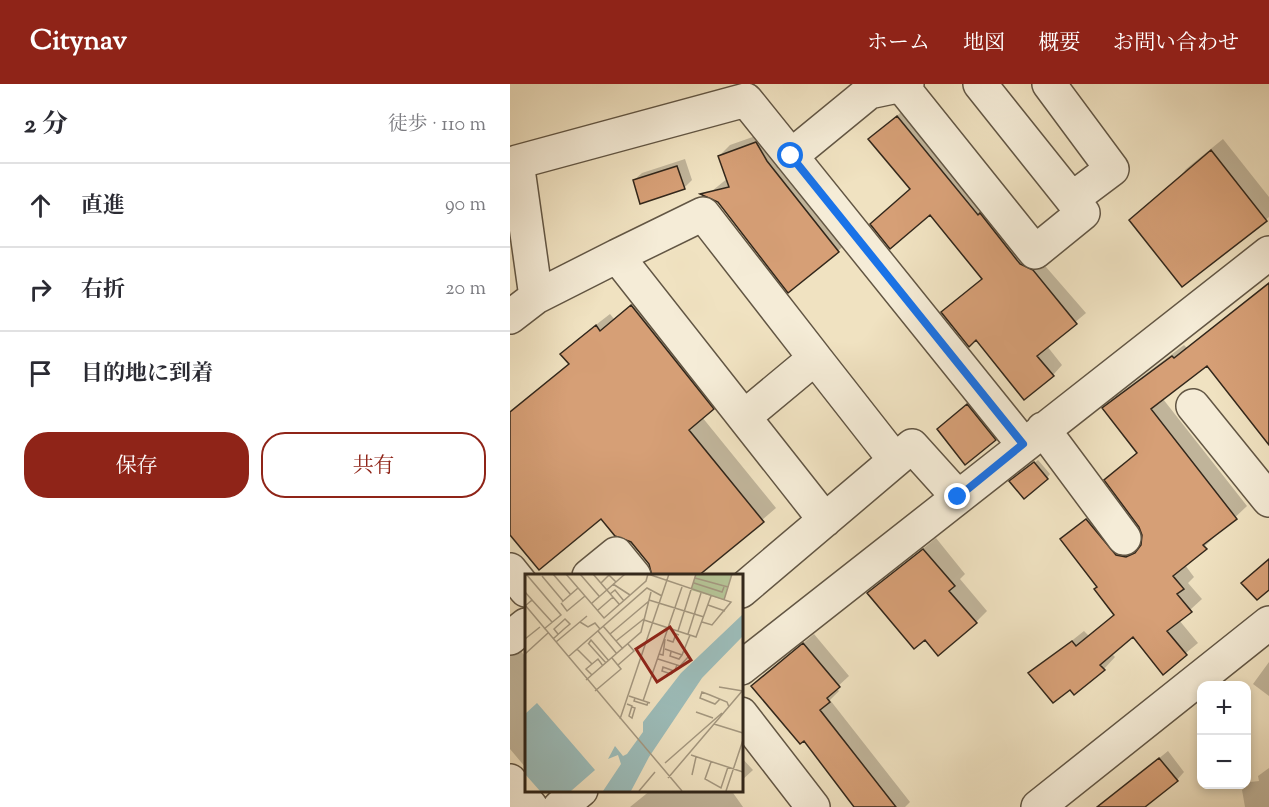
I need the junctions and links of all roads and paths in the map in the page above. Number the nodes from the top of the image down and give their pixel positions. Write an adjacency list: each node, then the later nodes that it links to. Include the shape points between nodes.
1 (1049, 84): 5 (street, via 1112,169)
2 (904, 85): 4 (street, via 868,92); 5 (street, via 1035,252 1083,213)
3 (995, 87): 5 (street)
4 (791, 156): 8 (street, via 746,100 517,162); 13 (street)
5 (1072, 199)
6 (1269, 252): 13 (street)
7 (617, 256): 8 (street); 10 (street, via 703,214); 12 (street)
8 (536, 297): 9 (street)
9 (510, 317)
10 (815, 358): 12 (street); 14 (street)
11 (1193, 406): 16 (street)
12 (744, 417): 17 (street)
13 (1033, 436): 15 (street); 18 (street)
14 (896, 460): 15 (street, via 912,446); 17 (street)
15 (958, 497): 27 (street)
16 (1269, 500)
17 (825, 519): 23 (street)
18 (1124, 538)
19 (510, 570): 22 (street)
20 (591, 574): 21 (street, via 616,554)
21 (632, 574)
22 (525, 589)
23 (742, 590)
24 (1269, 623): 34 (street)
25 (525, 626): 26 (street)
26 (510, 638)
27 (742, 667)
28 (742, 715): 33 (street)
29 (510, 781): 31 (street)
30 (579, 792): 32 (street)
31 (531, 807)
32 (560, 807)
33 (813, 807)
34 (1038, 807)

